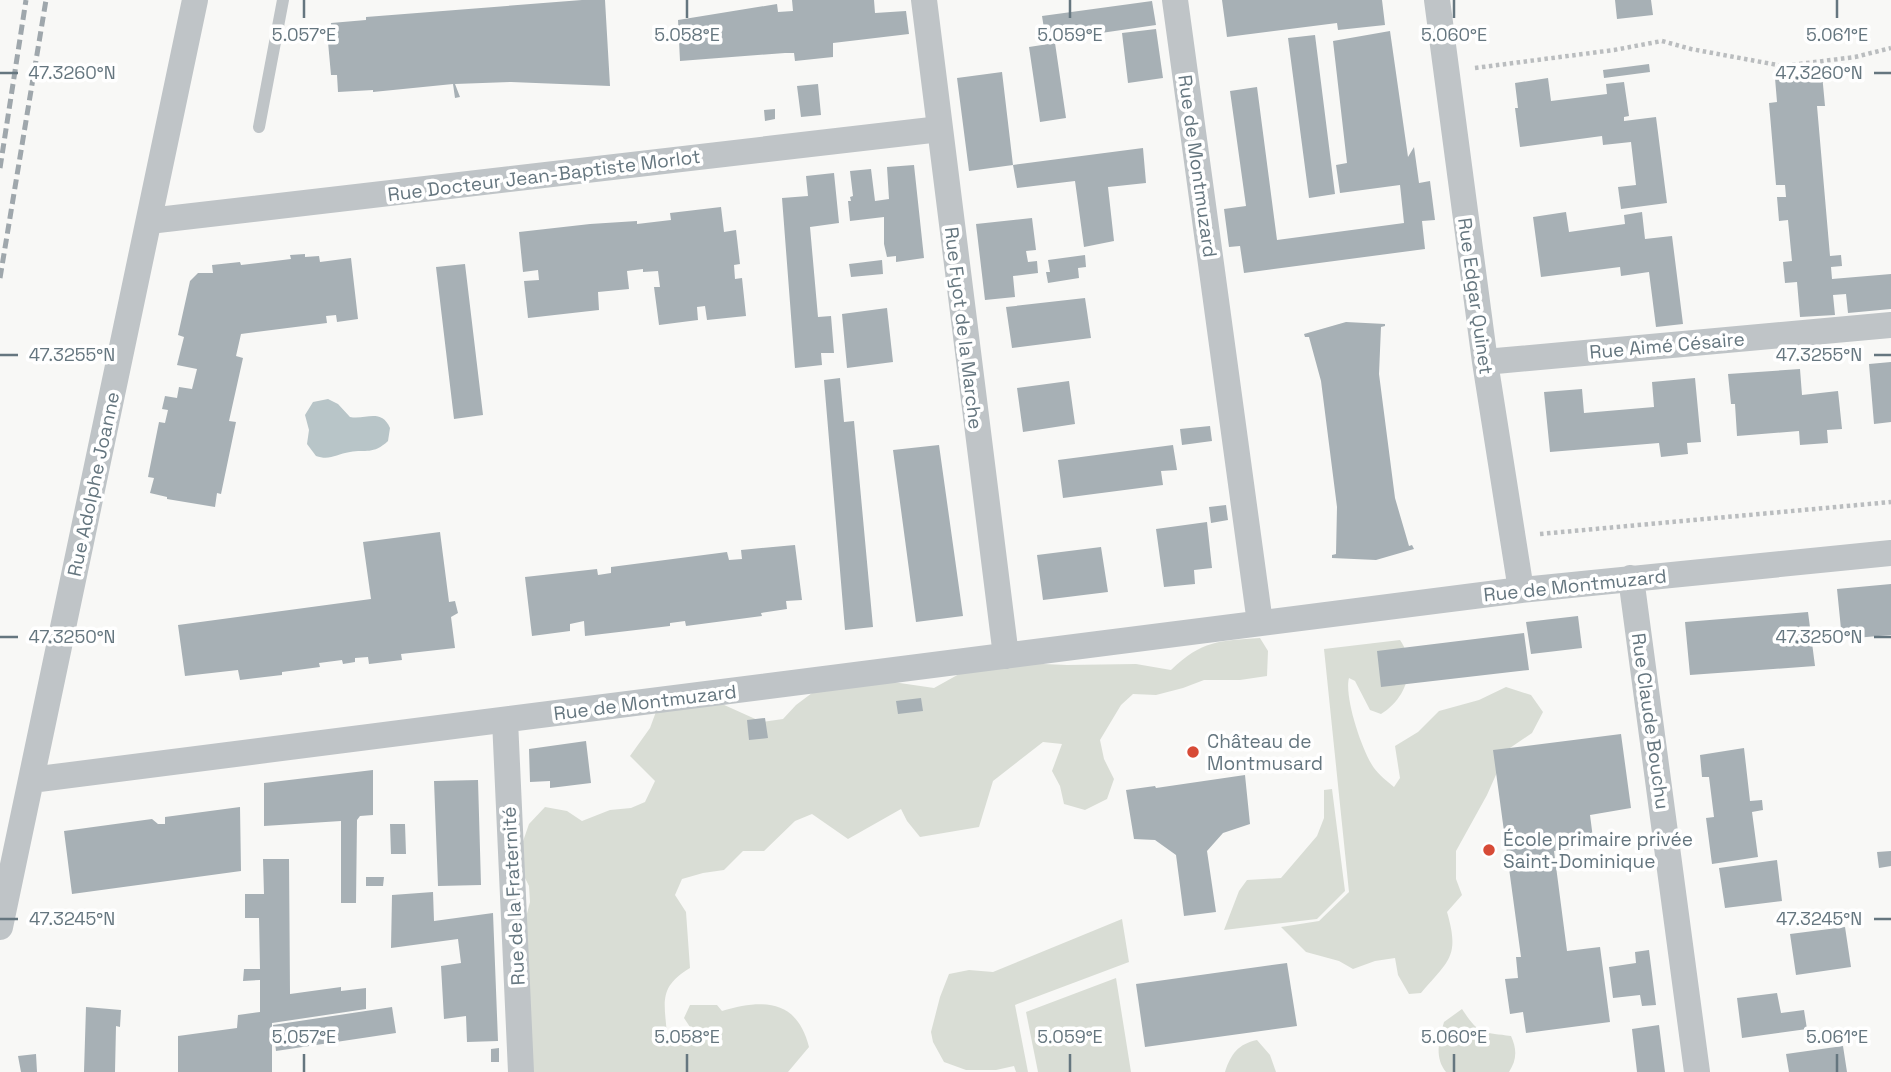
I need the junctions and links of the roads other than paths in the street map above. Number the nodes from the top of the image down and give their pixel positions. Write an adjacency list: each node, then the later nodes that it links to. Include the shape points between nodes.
1 (195, 0): 8 (street, Rue Adolphe Joanne)
2 (284, 0): 6 (lane)
3 (924, 0): 7 (street, Rue Fyot de la Marche)
4 (1175, 0): 14 (street, Rue de Montmuzard)
5 (1437, 0): 10 (street, Rue Edgar Quinet)
6 (259, 127)
7 (940, 129): 8 (street, Rue Docteur Jean-Baptiste Morlot); 15 (street, Rue Fyot de la Marche)
8 (149, 221): 17 (street, Rue Adolphe Joanne)
9 (1891, 325): 10 (street, Rue Aimé Césaire)
10 (1485, 362): 13 (street, Rue Edgar Quinet)
11 (1891, 553): 12 (street, Rue de Montmuzard)
12 (1632, 578): 13 (street, Rue de Montmuzard); 20 (street, Rue Claude Bouchu)
13 (1521, 590): 14 (street, Rue de Montmuzard)
14 (1260, 624): 15 (street, Rue de Montmuzard)
15 (1006, 656): 16 (street, Rue de Montmuzard)
16 (505, 720): 17 (street, Rue de Montmuzard); 19 (street, Rue de la Fraternité)
17 (31, 780): 18 (street, Rue Adolphe Joanne)
18 (0, 927)
19 (522, 1072)
20 (1697, 1072)

